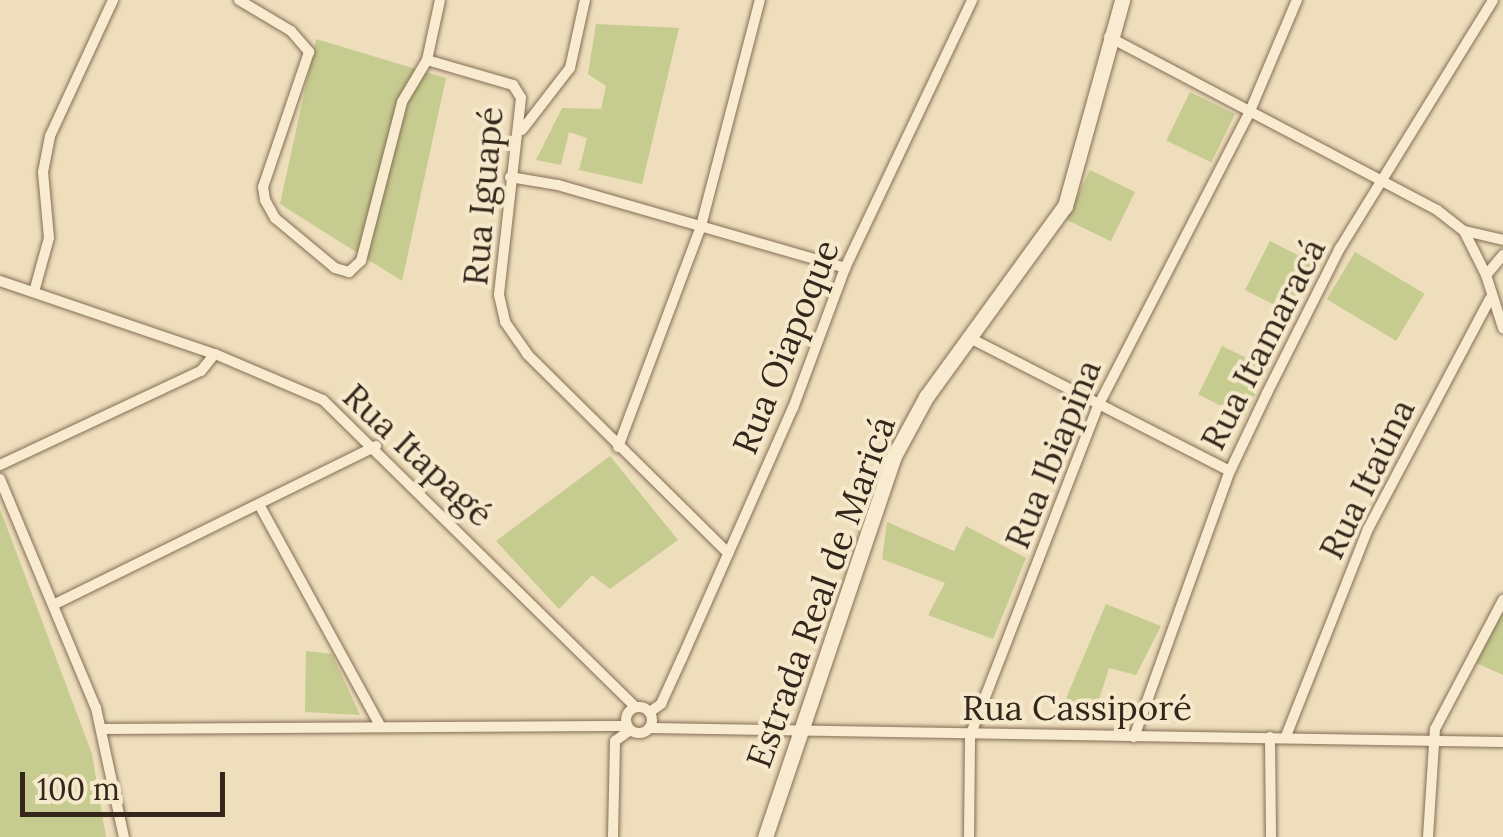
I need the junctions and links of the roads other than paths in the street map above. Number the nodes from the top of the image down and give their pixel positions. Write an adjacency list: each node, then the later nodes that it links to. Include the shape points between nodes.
1 (113, 0): 23 (street, via 50,136 43,172 49,238)
2 (239, 0): 11 (street, via 306,44 310,64 264,186 265,200 276,218 342,272 361,261 402,102)
3 (440, 0): 11 (street)
4 (585, 0): 13 (street, via 570,68)
5 (760, 0): 16 (street)
6 (972, 0): 20 (street, Rua Oiapoque)
7 (1122, 0): 10 (main road, Estrada Real de Maricá)
8 (1297, 0): 12 (street, Rua Ibiapina)
9 (1493, 0): 15 (street, Rua Itamaracá)
10 (1108, 36): 12 (street); 26 (main road, Estrada Real de Maricá, via 1066,206)
11 (427, 60): 13 (street, Rua Iguapé, via 513,85 521,98)
12 (1250, 111): 15 (street); 28 (street, Rua Ibiapina)
13 (521, 130): 14 (street, Rua Iguapé)
14 (510, 177): 16 (street); 30 (street, Rua Iguapé, via 499,294 505,322 527,354)
15 (1384, 181): 17 (street); 32 (street, Rua Itamaracá, via 1340,248)
16 (701, 226): 20 (street); 30 (street)
17 (1464, 231): 18 (street); 21 (street)
18 (1503, 240)
19 (1503, 255): 21 (street)
20 (845, 268): 35 (street, Rua Oiapoque)
21 (1486, 275): 24 (street)
22 (0, 281): 23 (street, Rua Itapagé)
23 (34, 292): 27 (street, Rua Itapagé)
24 (1490, 299): 25 (street); 46 (street, Rua Itaúna, via 1368,529)
25 (1503, 328)
26 (968, 337): 28 (street); 44 (main road, Estrada Real de Maricá, via 894,456)
27 (215, 354): 29 (street, Rua Itapagé, via 323,400); 31 (street, via 200,371)
28 (1099, 404): 32 (street); 45 (street, Rua Ibiapina)
29 (376, 446): 34 (street); 38 (street, Rua Itapagé)
30 (618, 447): 35 (street, Rua Iguapé)
31 (0, 464)
32 (1230, 471): 47 (street, Rua Itamaracá)
33 (0, 479): 37 (street)
34 (261, 508): 37 (street); 40 (street)
35 (728, 553): 39 (street, Rua Oiapoque, via 661,704)
36 (1503, 600): 50 (street)
37 (56, 604): 43 (street)
38 (634, 708): 39 (street); 41 (street)
39 (650, 712): 42 (street)
40 (382, 727): 41 (street, Rua Cassiporé); 43 (street, Rua Cassiporé)
41 (628, 728): 42 (street, Rua Cassiporé); 52 (street, via 614,741)
42 (650, 728): 44 (street, Rua Cassiporé)
43 (102, 729): 51 (street)
44 (803, 733): 45 (street, Rua Cassiporé); 53 (main road, Estrada Real de Maricá)
45 (970, 736): 47 (street, Rua Cassiporé); 54 (street, Rua Ibiapina)
46 (1286, 736): 48 (street, Rua Cassiporé); 50 (street, Rua Cassiporé)
47 (1134, 737): 48 (street, Rua Cassiporé)
48 (1270, 737): 55 (street)
49 (1503, 742): 50 (street, Rua Cassiporé)
50 (1432, 743): 56 (street)
51 (124, 837)
52 (613, 837)
53 (765, 837)
54 (969, 837)
55 (1272, 837)
56 (1428, 837)

